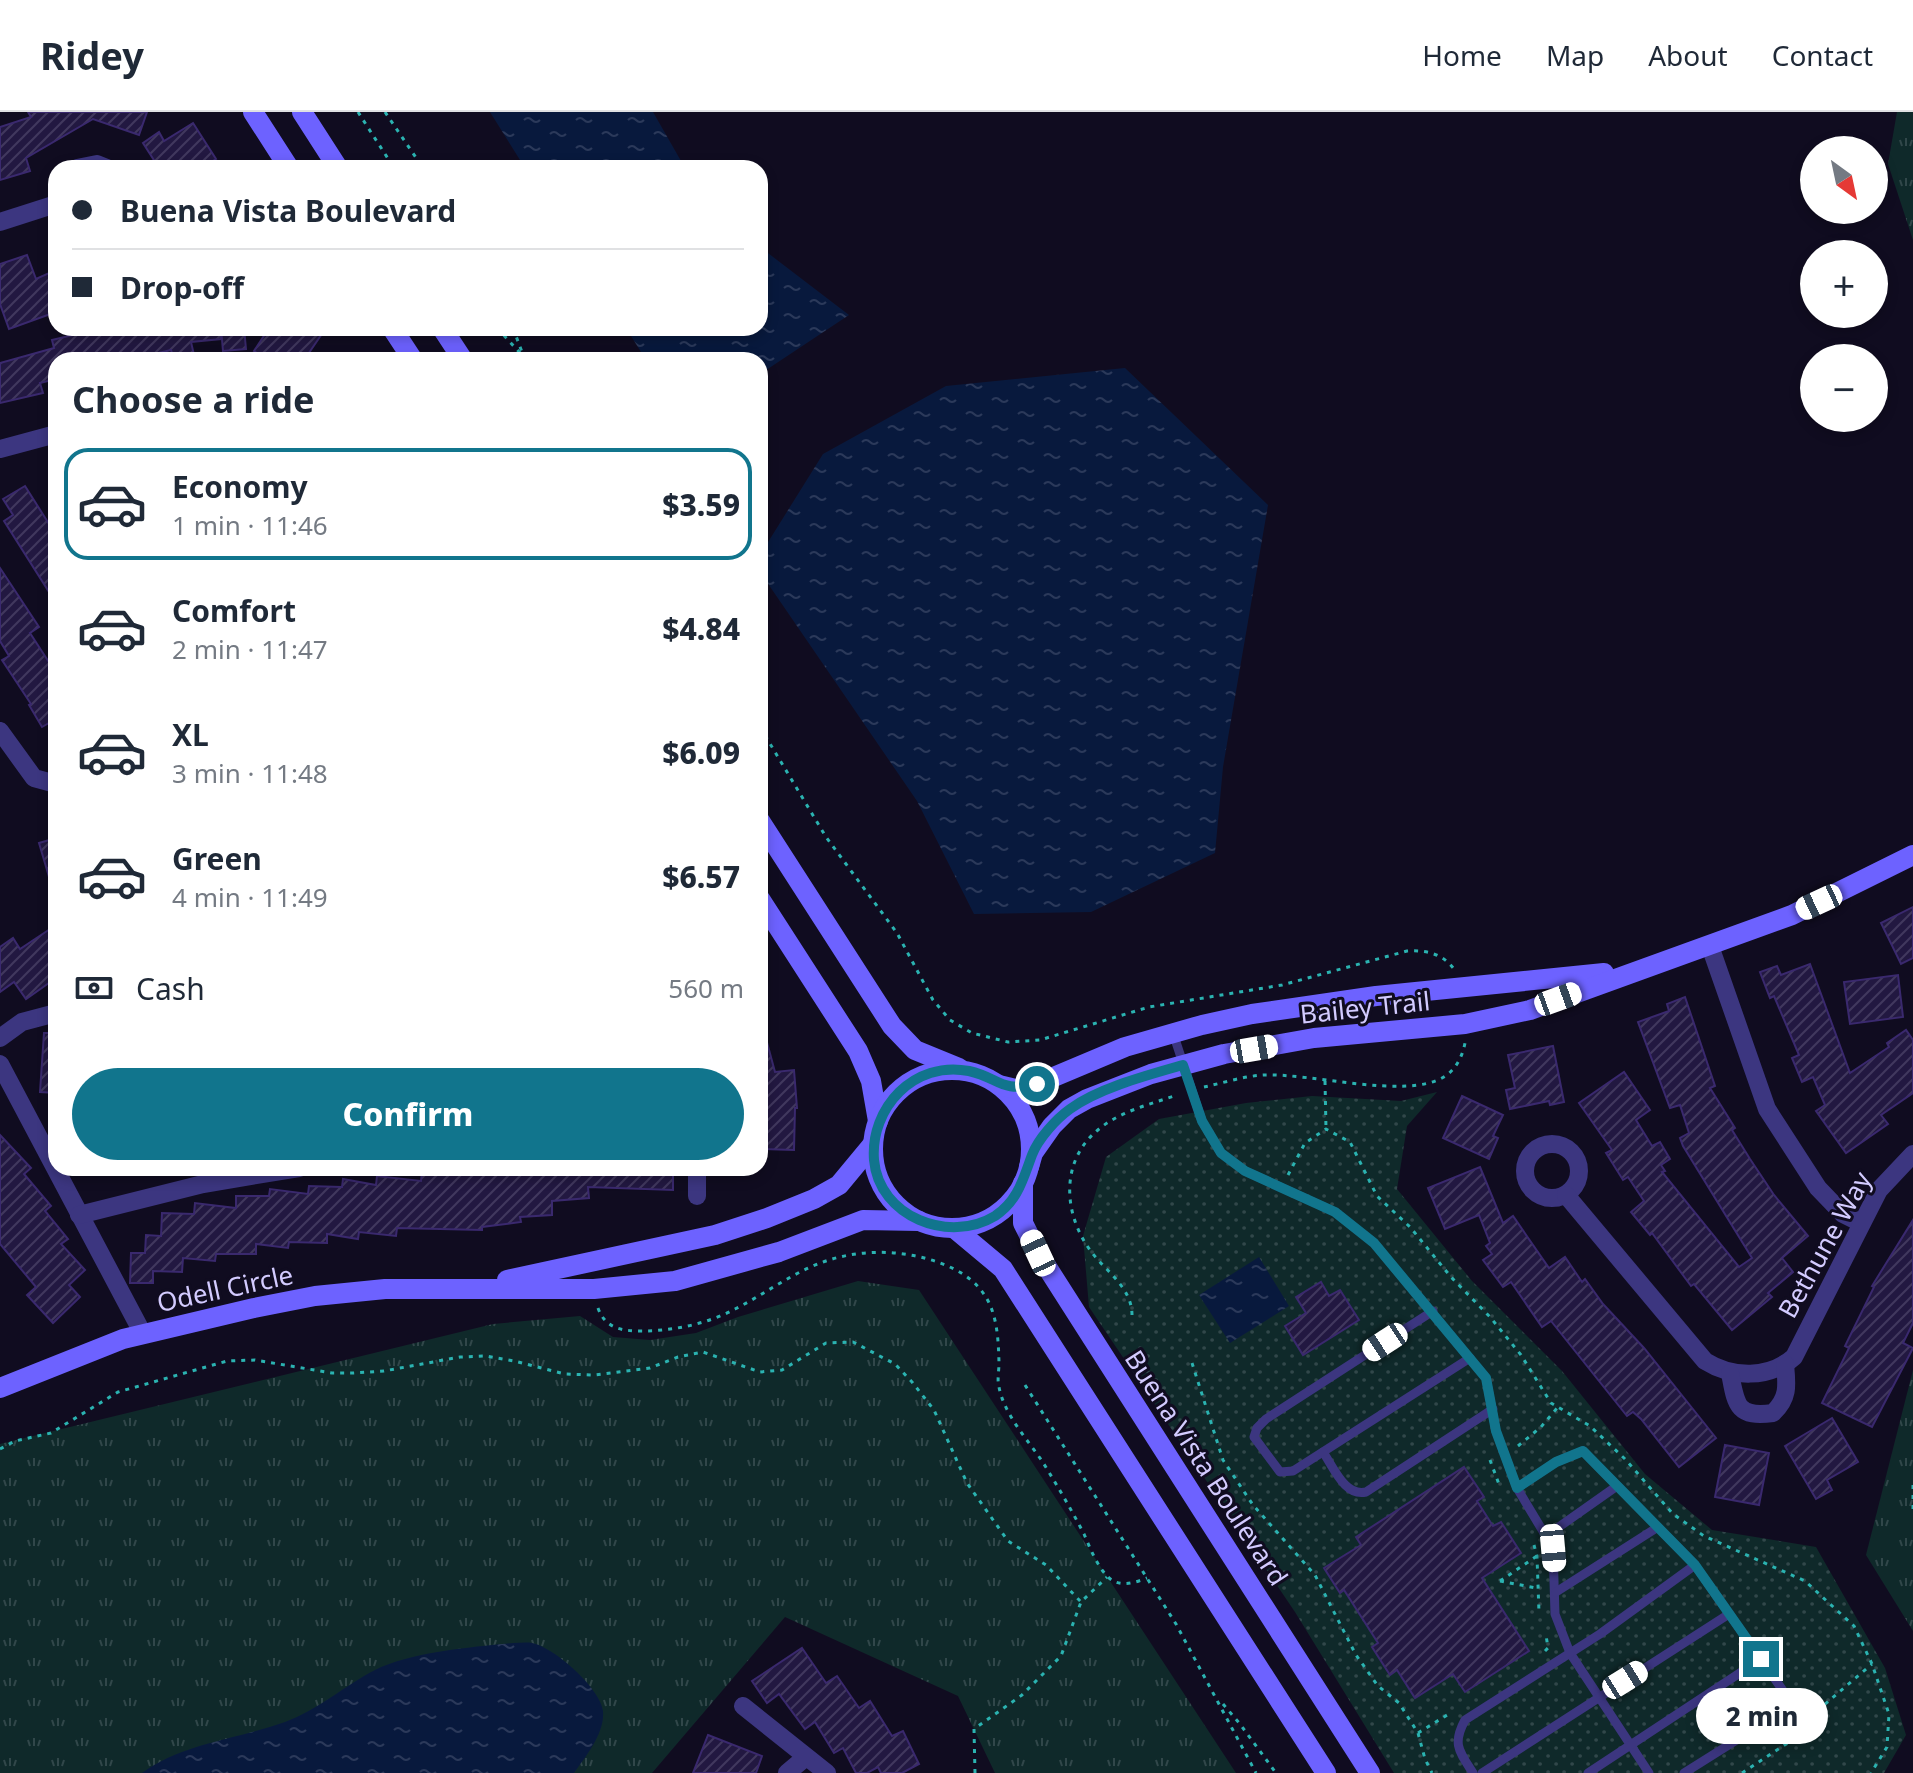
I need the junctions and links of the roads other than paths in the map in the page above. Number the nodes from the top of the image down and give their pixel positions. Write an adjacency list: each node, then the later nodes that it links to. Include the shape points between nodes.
1 (253, 112): 3 (street)
2 (302, 112): 4 (street)
3 (284, 160)
4 (333, 160)
5 (48, 207): 6 (street)
6 (0, 222)
7 (48, 436): 8 (street)
8 (0, 449)
9 (0, 731): 10 (street, via 34,778)
10 (48, 782)
11 (768, 833): 21 (street, Buena Vista Boulevard, via 892,1026 915,1050)
12 (1913, 855): 14 (street, Bailey Trail, via 1792,915)
13 (768, 911): 23 (street, Buena Vista Boulevard, via 858,1051 871,1081)
14 (1710, 946): 15 (street, Bailey Trail); 35 (street, via 1767,1109 1818,1188 1843,1214)
15 (1643, 968): 17 (street, Bailey Trail, via 1308,1005); 20 (street, Bailey Trail, via 1498,1018 1314,1038)
16 (48, 1015): 18 (street, via 22,1022)
17 (1173, 1033): 20 (lane); 22 (street, Bailey Trail, via 1037,1084 1016,1089)
18 (0, 1038)
19 (0, 1064): 26 (street)
20 (1183, 1065): 27 (street, Bailey Trail, via 1069,1109 1033,1153); 38 (lane, via 1202,1121 1221,1153 1245,1171 1335,1212 1374,1243)
21 (966, 1071): 22 (street, Buena Vista Boulevard); 23 (street, Buena Vista Boulevard, via 939,1071 913,1080 892,1097)
22 (999, 1085): 27 (street, Buena Vista Boulevard, via 1027,1122 1031,1144)
23 (878, 1121): 24 (street, Buena Vista Boulevard)
24 (873, 1144): 34 (street, Buena Vista Boulevard, via 884,1190); 37 (street, Odell Circle, via 839,1185 767,1218 701,1238)
25 (1913, 1154): 35 (street, Bethune Way, via 1879,1190)
26 (48, 1156)
27 (1026, 1175): 36 (street, Buena Vista Boulevard, via 1011,1201 995,1215); 62 (street, Buena Vista Boulevard, via 1023,1223 1038,1253)
28 (59, 1176): 33 (street)
29 (251, 1176): 33 (street)
30 (697, 1176): 32 (street)
31 (1566, 1195): 42 (street, via 1705,1361)
32 (697, 1196)
33 (79, 1215): 39 (street)
34 (919, 1221): 36 (street, Buena Vista Boulevard); 37 (street, Odell Circle, via 863,1220 779,1252 675,1281 594,1289)
35 (1861, 1223): 41 (street, Bethune Way, via 1794,1357)
36 (954, 1228): 61 (street, Buena Vista Boulevard, via 1003,1269)
37 (472, 1287): 39 (street, Odell Circle, via 315,1296)
38 (1433, 1311): 40 (lane); 45 (lane, via 1266,1419 1254,1437 1280,1472 1293,1471)
39 (143, 1334): 43 (street, Odell Circle)
40 (1470, 1358): 44 (lane, via 1486,1378); 45 (lane)
41 (1785, 1364): 42 (street, via 1767,1371); 42 (street, via 1784,1402 1773,1413 1750,1415 1741,1410)
42 (1730, 1373)
43 (0, 1388)
44 (1493, 1409): 45 (lane, via 1366,1492 1349,1490); 47 (lane)
45 (1323, 1452)
46 (1617, 1486): 47 (lane, via 1583,1451); 48 (lane); 49 (lane)
47 (1517, 1488): 49 (lane)
48 (1658, 1527): 50 (lane); 51 (lane)
49 (1546, 1536): 51 (lane, via 1553,1548)
50 (1695, 1565): 52 (lane); 53 (lane)
51 (1556, 1592): 53 (lane, via 1555,1614)
52 (1729, 1614): 54 (lane); 55 (lane)
53 (1570, 1653): 55 (lane); 63 (lane, via 1465,1720 1457,1735 1458,1748)
54 (1761, 1659): 57 (lane); 67 (lane, via 1784,1692 1785,1704 1778,1714)
55 (1599, 1696): 57 (lane); 64 (lane)
56 (743, 1706): 58 (street)
57 (1631, 1745): 65 (lane); 66 (lane)
58 (806, 1757): 59 (street); 60 (street)
59 (787, 1773)
60 (827, 1773)
61 (1326, 1773)
62 (1370, 1773)
63 (1473, 1773)
64 (1482, 1773)
65 (1588, 1773)
66 (1649, 1773)
67 (1684, 1773)

